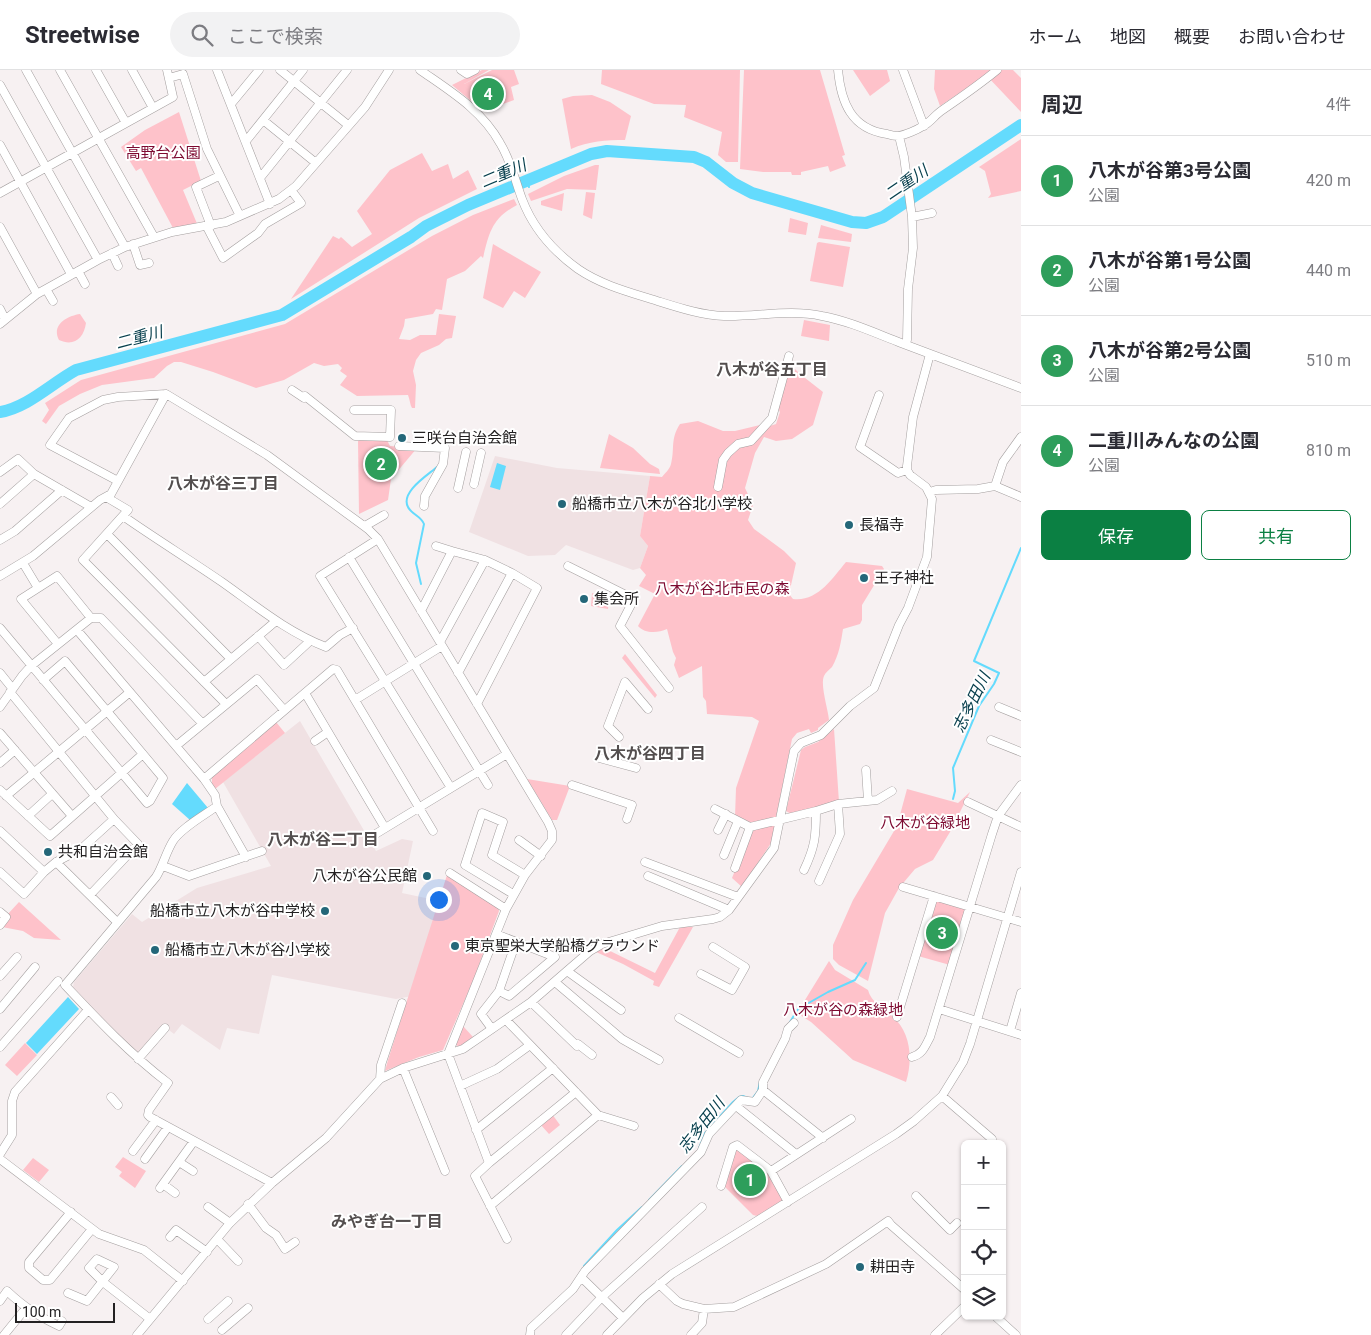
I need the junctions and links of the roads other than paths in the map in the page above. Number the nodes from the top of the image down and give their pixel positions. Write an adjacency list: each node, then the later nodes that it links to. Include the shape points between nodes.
1 (26, 70): 32 (street)
2 (60, 70): 28 (street)
3 (96, 70): 24 (street)
4 (132, 70): 22 (street)
5 (217, 70): 21 (street)
6 (259, 70): 21 (street)
7 (280, 70): 18 (street)
8 (303, 70): 18 (street)
9 (347, 70): 20 (street)
10 (389, 70): 25 (street, via 365,107)
11 (420, 70): 59 (street, via 482,117 500,142 538,230 552,247 581,271 608,285 712,315 820,315)
12 (461, 70): 13 (street, via 467,74)
13 (475, 70)
14 (838, 70): 27 (street, via 843,98 858,122 865,129)
15 (903, 70): 26 (street)
16 (997, 70): 26 (street)
17 (168, 74): 22 (street, via 173,97); 35 (street, via 183,74 206,149)
18 (294, 81): 20 (street); 23 (street)
19 (0, 85): 34 (street)
20 (321, 103): 25 (street); 30 (street)
21 (231, 104): 29 (street)
22 (153, 108): 24 (street)
23 (262, 120): 29 (street); 30 (street)
24 (126, 123): 28 (street)
25 (348, 125): 33 (street)
26 (924, 126): 27 (street)
27 (899, 136): 43 (street)
28 (99, 138): 32 (street); 46 (street)
29 (246, 141): 36 (street)
30 (289, 141): 33 (street); 36 (street)
31 (1, 150): 37 (street)
32 (72, 153): 34 (street); 47 (street)
33 (316, 163): 38 (street)
34 (46, 168): 37 (street); 49 (street)
35 (219, 176): 42 (street); 44 (street, via 196,187)
36 (260, 178): 40 (street)
37 (21, 182): 39 (street); 52 (street)
38 (291, 190): 40 (street); 44 (street, via 301,203 265,224 258,233 223,258)
39 (0, 193)
40 (270, 204): 42 (street)
41 (932, 213): 43 (street)
42 (240, 216): 44 (street)
43 (912, 217): 59 (street, via 913,248)
44 (209, 226): 46 (street)
45 (0, 227): 55 (street)
46 (154, 237): 47 (street)
47 (129, 245): 48 (street); 50 (street, via 140,265)
48 (112, 253): 49 (street); 51 (street)
49 (98, 260): 52 (street)
50 (149, 263)
51 (118, 266)
52 (75, 273): 53 (street); 54 (street)
53 (85, 284)
54 (46, 289): 55 (street); 56 (street)
55 (37, 294): 58 (street)
56 (53, 302)
57 (0, 309): 58 (street)
58 (3, 321)
59 (905, 344): 61 (street)
60 (788, 356): 77 (street, via 772,418 751,441 738,444 728,453 723,460)
61 (929, 356): 62 (street); 71 (street, via 908,442)
62 (1021, 388)
63 (292, 390): 66 (street, via 354,436 390,437 390,410)
64 (166, 394): 74 (street); 74 (street, via 103,400 69,418 50,445); 88 (street, via 267,455)
65 (879, 395): 71 (street, via 860,447 898,473)
66 (354, 410)
67 (1021, 437): 76 (street, via 1003,462)
68 (399, 446): 84 (street, via 445,448 443,464 425,496)
69 (466, 452): 78 (street)
70 (481, 453): 75 (street)
71 (907, 470): 80 (street)
72 (0, 472): 73 (street, via 18,459)
73 (34, 474): 79 (street); 83 (street)
74 (118, 481): 81 (street)
75 (474, 484)
76 (995, 486): 80 (street); 82 (street)
77 (718, 487)
78 (458, 488)
79 (62, 490): 85 (street); 91 (street)
80 (930, 492): 174 (street, via 932,508 926,562 878,680 874,688 821,735 797,746)
81 (106, 497): 85 (street); 87 (street, via 128,510)
82 (1021, 497)
83 (0, 504)
84 (424, 506)
85 (91, 507): 96 (street)
86 (384, 515): 88 (street)
87 (123, 516): 89 (street); 103 (street)
88 (365, 526): 90 (street)
89 (107, 534): 111 (street); 118 (street, via 83,560)
90 (378, 539): 94 (street); 101 (street)
91 (0, 540)
92 (436, 546): 93 (street)
93 (452, 551): 95 (street); 101 (street)
94 (349, 557): 105 (street, via 320,576); 112 (street)
95 (485, 560): 98 (street); 110 (street)
96 (23, 563): 99 (street); 100 (street)
97 (568, 566): 119 (street, via 634,599 620,626)
98 (512, 572): 115 (street); 126 (street, via 537,588)
99 (0, 576)
100 (38, 588): 102 (street, via 57,576); 109 (street, via 21,599)
101 (421, 611): 110 (street)
102 (91, 618): 106 (street); 132 (street, via 101,618)
103 (276, 621): 107 (street); 108 (street)
104 (0, 628): 113 (street)
105 (354, 628): 108 (street, via 326,647); 117 (street)
106 (77, 630): 109 (street); 121 (street)
107 (258, 636): 108 (street, via 284,665); 111 (street)
108 (310, 641)
109 (58, 644): 113 (street)
110 (441, 644): 112 (street); 115 (street)
111 (232, 659): 118 (street)
112 (414, 664): 117 (street); 149 (street)
113 (31, 666): 116 (street); 120 (street)
114 (0, 673): 120 (street)
115 (458, 673): 126 (street)
116 (43, 680): 130 (street, via 64,661); 133 (street)
117 (386, 681): 123 (street); 156 (street)
118 (204, 682): 125 (street)
119 (669, 688)
120 (11, 690): 124 (street); 141 (street)
121 (130, 692): 130 (street); 139 (street)
122 (305, 693): 123 (street, via 333,669 337,670); 129 (street); 134 (street)
123 (355, 700): 165 (street)
124 (1, 702)
125 (226, 704): 129 (street, via 257,679); 132 (street)
126 (477, 704): 144 (street)
127 (999, 707): 131 (street)
128 (648, 709): 136 (street, via 625,682 608,726)
129 (284, 710): 152 (street)
130 (107, 711): 133 (street); 143 (street)
131 (1021, 716)
132 (202, 723): 139 (street)
133 (85, 730): 141 (street); 151 (street)
134 (328, 732): 138 (street); 178 (street)
135 (0, 733): 140 (street)
136 (619, 737)
137 (992, 740): 142 (street)
138 (315, 741)
139 (176, 746): 152 (street)
140 (15, 750): 146 (street); 150 (street)
141 (60, 751): 150 (street); 160 (street)
142 (1021, 752)
143 (143, 754): 151 (street); 151 (street, via 163,778 150,801 147,803)
144 (507, 754): 149 (street); 186 (street, via 552,831 552,840)
145 (600, 758): 147 (street)
146 (0, 763)
147 (636, 768)
148 (866, 770): 161 (street)
149 (479, 771): 153 (street); 156 (street)
150 (34, 772): 158 (street); 159 (street)
151 (121, 773): 160 (street)
152 (204, 779): 164 (street, via 215,795)
153 (488, 785)
154 (572, 785): 172 (street, via 632,805)
155 (1021, 785): 171 (street)
156 (451, 788): 165 (street)
157 (892, 791): 161 (street)
158 (3, 793): 169 (street)
159 (52, 794): 169 (street); 170 (street)
160 (96, 796): 170 (street); 173 (street)
161 (868, 801): 163 (street)
162 (968, 802): 171 (street)
163 (838, 804): 167 (street); 199 (street, via 840,834)
164 (217, 806): 187 (street); 190 (street, via 173,841)
165 (418, 808): 178 (street); 181 (street)
166 (715, 809): 168 (street)
167 (816, 811): 174 (street); 192 (street, via 813,852)
168 (726, 814): 175 (street); 179 (street)
169 (28, 816): 170 (street, via 50,836)
170 (72, 816)
171 (998, 816): 177 (street); 205 (street)
172 (627, 818)
173 (114, 819): 188 (street, via 81,850); 202 (street, via 138,844)
174 (780, 819): 176 (street); 204 (street, via 774,848)
175 (738, 821): 176 (street); 185 (street)
176 (750, 827): 191 (street)
177 (1021, 827)
178 (385, 828): 182 (street)
179 (718, 830)
180 (0, 831): 194 (street)
181 (433, 831)
182 (369, 838)
183 (519, 840): 186 (street)
184 (262, 851): 187 (street)
185 (724, 855)
186 (541, 856): 197 (street)
187 (246, 857): 190 (street, via 189,876)
188 (56, 862): 194 (street); 202 (street)
189 (645, 862): 204 (street)
190 (163, 866): 210 (street)
191 (735, 868)
192 (804, 870)
193 (0, 872): 194 (street, via 24,894)
194 (44, 872)
195 (1021, 872): 209 (street)
196 (450, 873): 206 (street)
197 (525, 875): 201 (street); 201 (street, via 492,855 502,822 482,813 466,865)
198 (648, 876): 207 (street)
199 (819, 880)
200 (902, 887): 203 (street)
201 (513, 894): 206 (street)
202 (90, 895): 210 (street)
203 (934, 896): 205 (street); 231 (street)
204 (738, 897): 207 (street)
205 (970, 906): 209 (street); 228 (street)
206 (506, 909): 213 (street)
207 (729, 910): 218 (street, via 713,919 662,926 610,941 590,951)
208 (0, 912): 212 (street, via 6,917)
209 (1008, 918): 211 (street); 234 (street)
210 (118, 922): 222 (street)
211 (1021, 922)
212 (0, 926)
213 (496, 934): 214 (street); 243 (street)
214 (516, 942): 223 (street); 223 (street, via 555,957 509,996)
215 (713, 947): 219 (street, via 745,967 732,990)
216 (17, 957): 220 (street)
217 (35, 967): 227 (street)
218 (567, 971): 221 (street); 230 (street)
219 (701, 974)
220 (0, 976)
221 (555, 982): 225 (street); 247 (street, via 622,1039)
222 (62, 983): 229 (street); 241 (street)
223 (499, 991): 237 (street, via 481,1014)
224 (1021, 993): 238 (street)
225 (532, 1002): 233 (street); 244 (street, via 577,1046)
226 (402, 1003): 250 (street, via 381,1065)
227 (0, 1009)
228 (939, 1009): 234 (street); 245 (street, via 923,1051)
229 (88, 1010): 246 (street); 268 (street, via 15,1092 12,1135)
230 (621, 1010)
231 (898, 1016)
232 (679, 1018): 242 (street)
233 (506, 1020): 237 (street); 240 (street)
234 (977, 1021): 238 (street); 254 (street, via 963,1062)
235 (794, 1023): 252 (street, via 763,1082)
236 (165, 1028): 246 (street)
237 (492, 1029): 243 (street, via 463,1049)
238 (1010, 1031): 239 (street)
239 (1021, 1035)
240 (530, 1045): 249 (street); 251 (street, via 497,1069)
241 (0, 1047)
242 (739, 1053)
243 (448, 1054): 248 (street); 251 (street)
244 (592, 1055)
245 (912, 1057)
246 (138, 1059): 260 (street, via 168,1083 148,1112)
247 (659, 1060)
248 (403, 1068): 250 (street); 275 (street)
249 (553, 1068): 253 (street); 263 (street)
250 (380, 1079): 277 (street, via 326,1138)
251 (460, 1086): 263 (street)
252 (763, 1090): 257 (street, via 755,1102 741,1100); 264 (street)
253 (576, 1092): 258 (street); 273 (street)
254 (942, 1096): 265 (street); 281 (street, via 914,1122)
255 (111, 1097): 256 (street)
256 (118, 1105)
257 (736, 1106): 269 (street); 296 (street, via 709,1134 701,1152 585,1271)
258 (598, 1115): 261 (street); 283 (street)
259 (851, 1119): 264 (street)
260 (156, 1120): 262 (street); 267 (street)
261 (634, 1126)
262 (168, 1127): 266 (street); 271 (street)
263 (476, 1130): 273 (street)
264 (823, 1138): 269 (street)
265 (992, 1139)
266 (194, 1141): 272 (street); 277 (street)
267 (133, 1151)
268 (0, 1154)
269 (796, 1154): 276 (street)
270 (0, 1159): 286 (street)
271 (145, 1159)
272 (179, 1162): 274 (street); 279 (street, via 162,1186)
273 (489, 1163): 283 (street, via 475,1176)
274 (193, 1171)
275 (445, 1171)
276 (771, 1171): 278 (street, via 737,1145 733,1146); 281 (street)
277 (272, 1182): 282 (street)
278 (721, 1186)
279 (175, 1193)
280 (916, 1196): 288 (street, via 950,1230)
281 (788, 1202): 298 (street)
282 (248, 1204): 287 (street); 293 (street, via 285,1249)
283 (490, 1206): 292 (street)
284 (208, 1207): 287 (street)
285 (702, 1207): 301 (street)
286 (71, 1212): 289 (street); 289 (street, via 29,1262 29,1268 43,1280 50,1280)
287 (230, 1223): 291 (street)
288 (957, 1223)
289 (92, 1228): 297 (street, via 144,1250)
290 (170, 1237): 294 (street, via 176,1230)
291 (217, 1239): 294 (street); 295 (street)
292 (507, 1239)
293 (295, 1242)
294 (207, 1252): 297 (street)
295 (238, 1261)
296 (582, 1278): 301 (street); 316 (street, via 531,1328)
297 (183, 1280): 308 (street)
298 (659, 1284): 306 (street, via 677,1301); 309 (street)
299 (961, 1286): 306 (street, via 888,1221 806,1274 734,1307)
300 (68, 1293): 308 (street, via 87,1301 103,1282)
301 (602, 1297): 309 (street); 317 (street)
302 (0, 1301): 304 (street, via 7,1292)
303 (228, 1301): 310 (street)
304 (26, 1308): 312 (street, via 59,1326); 314 (street)
305 (248, 1308): 313 (street)
306 (704, 1309): 319 (street, via 702,1322)
307 (961, 1310): 320 (street)
308 (150, 1318): 315 (street)
309 (623, 1318): 318 (street)
310 (208, 1319)
311 (999, 1320): 321 (street)
312 (62, 1321)
313 (222, 1330)
314 (4, 1335)
315 (136, 1335)
316 (530, 1335)
317 (566, 1335)
318 (607, 1335)
319 (691, 1335)
320 (935, 1335)
321 (1016, 1335)

